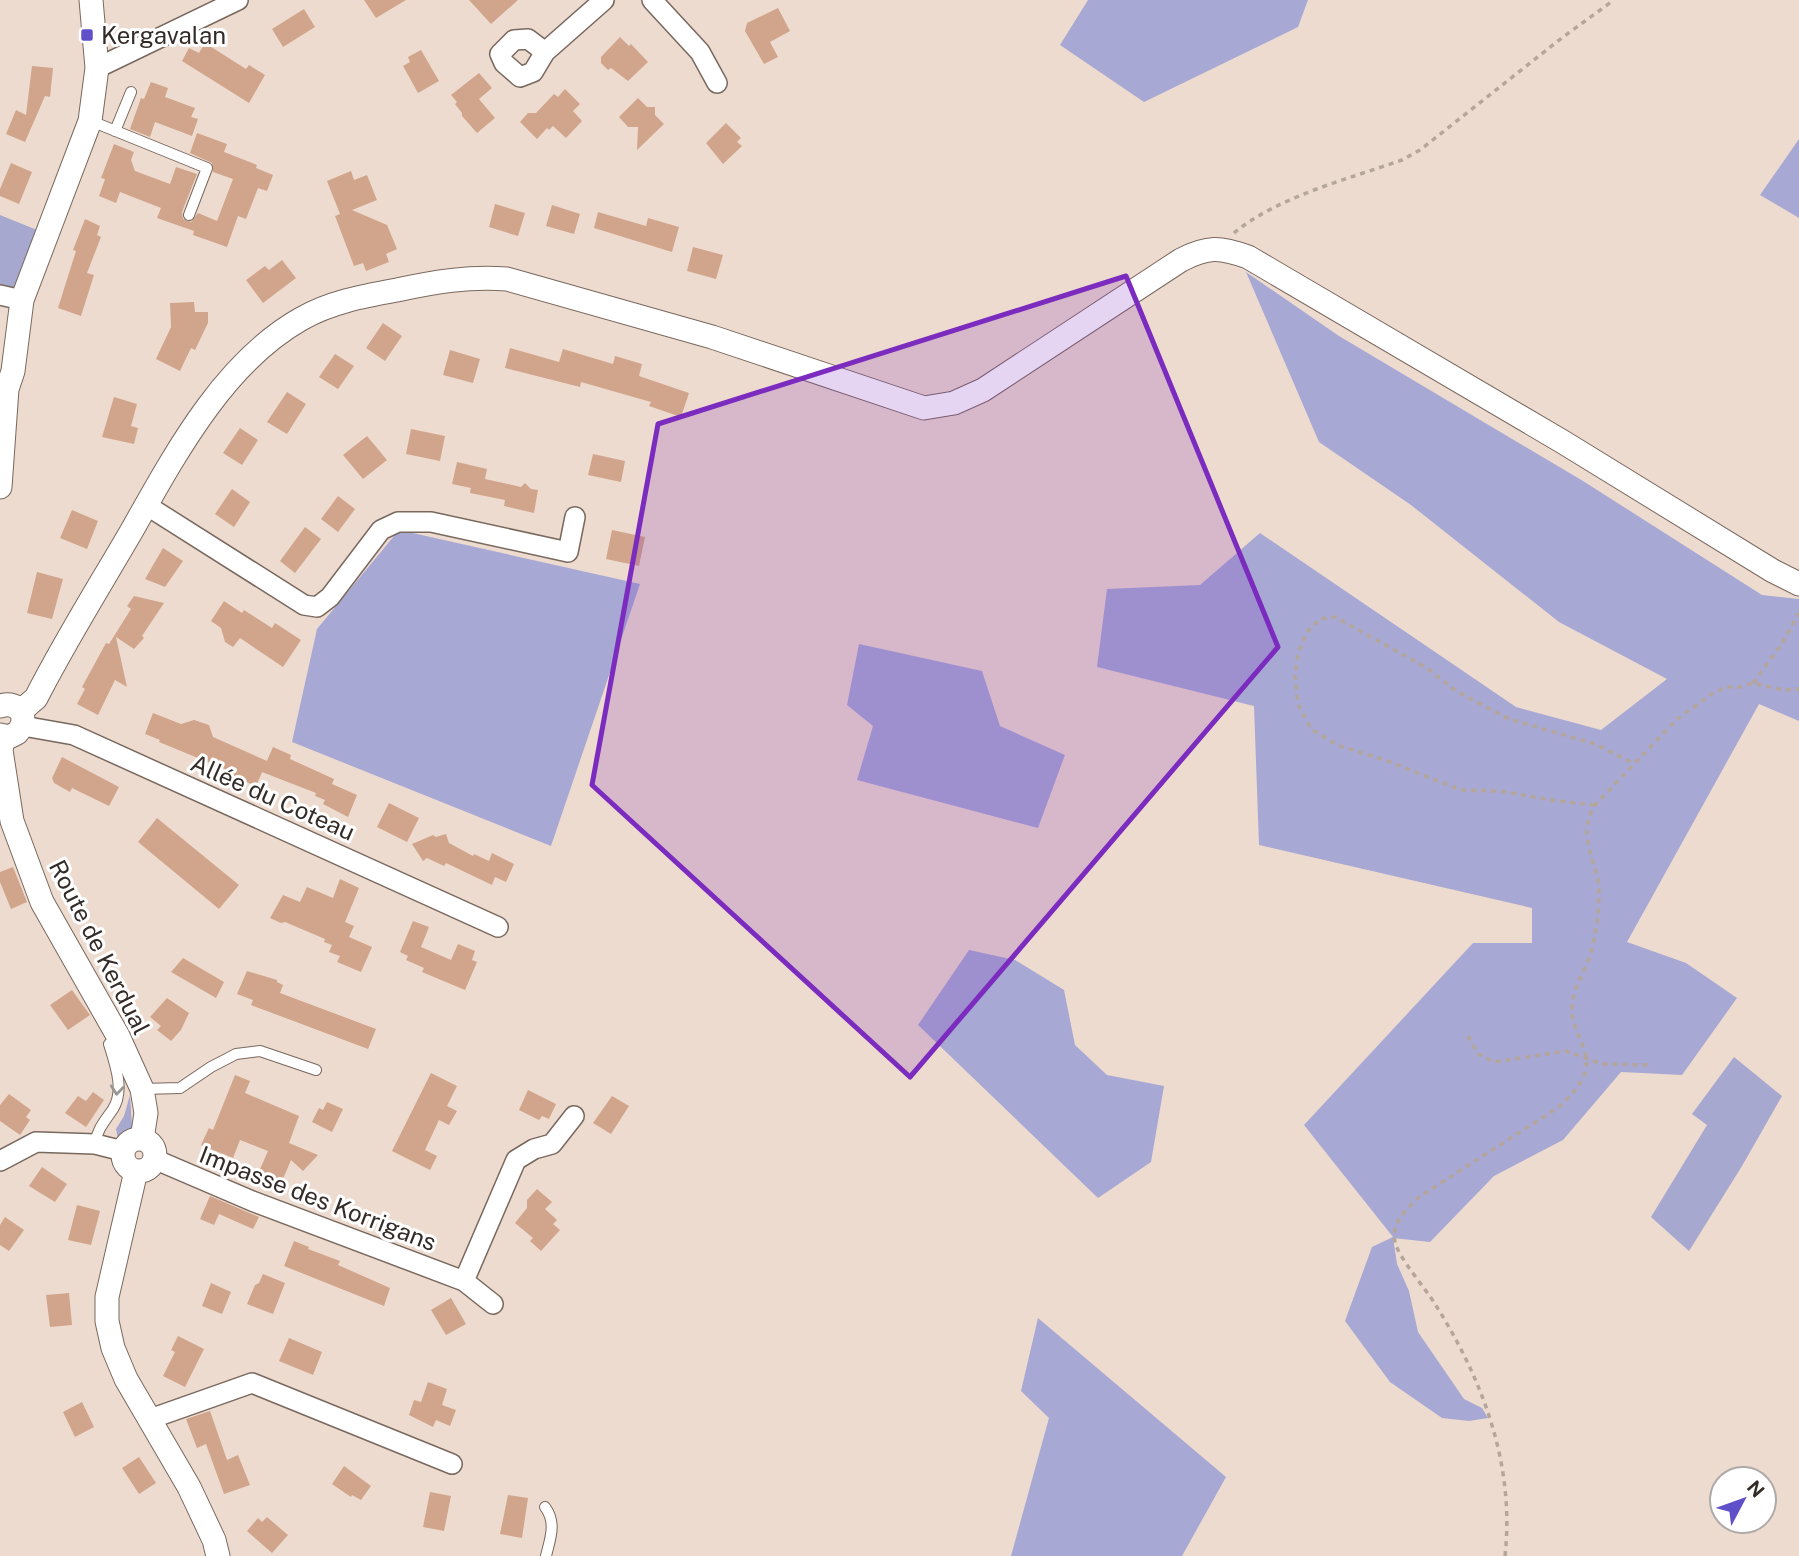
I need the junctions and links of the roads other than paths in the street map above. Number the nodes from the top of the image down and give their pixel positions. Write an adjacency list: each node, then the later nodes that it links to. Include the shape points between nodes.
1 (91, 0): 6 (street)
2 (238, 0): 6 (street)
3 (604, 0): 5 (street)
4 (652, 0): 7 (street, via 700,52)
5 (545, 52)
6 (97, 68): 9 (street)
7 (717, 83)
8 (131, 92): 10 (lane)
9 (90, 121): 10 (lane); 12 (street)
10 (115, 131): 11 (lane, via 207,169)
11 (188, 215)
12 (11, 298): 13 (street, via 13,371 7,388)
13 (0, 487)
14 (146, 505): 15 (street, via 304,605 317,607 382,530 398,522 431,522 568,552); 16 (street, via 212,399 238,368 302,318 346,300 446,280 507,279 712,337 925,408 954,403 983,390 1181,260 1200,250 1221,248 1248,257); 17 (street, via 36,698)
15 (575, 517)
16 (1799, 584)
17 (7, 717): 18 (street, Allée du Coteau, via 74,735); 19 (street, Route de Kerdual, via 1,750 12,821 42,902)
18 (498, 927)
19 (118, 1036): 21 (street, Route de Kerdual); 23 (lane, one-way to 23, via 109,1044 119,1073 116,1105 96,1132)
20 (316, 1070): 21 (lane, via 260,1051 236,1054 180,1088)
21 (142, 1089): 25 (street, Route de Kerdual)
22 (573, 1116): 27 (street, via 552,1144 516,1160)
23 (95, 1144): 24 (street); 26 (street, via 36,1142)
24 (123, 1151): 25 (street, via 124,1161)
25 (144, 1156): 27 (street, Impasse des Korrigans); 29 (street, Route de Kerdual, via 107,1297 107,1321 126,1379)
26 (0, 1161)
27 (464, 1281): 28 (street, Impasse des Korrigans)
28 (493, 1304)
29 (150, 1419): 30 (street, via 252,1383); 32 (street, Route de Kerdual, via 189,1487)
30 (452, 1464)
31 (545, 1507): 33 (lane, via 553,1526)
32 (218, 1556)
33 (546, 1556)

